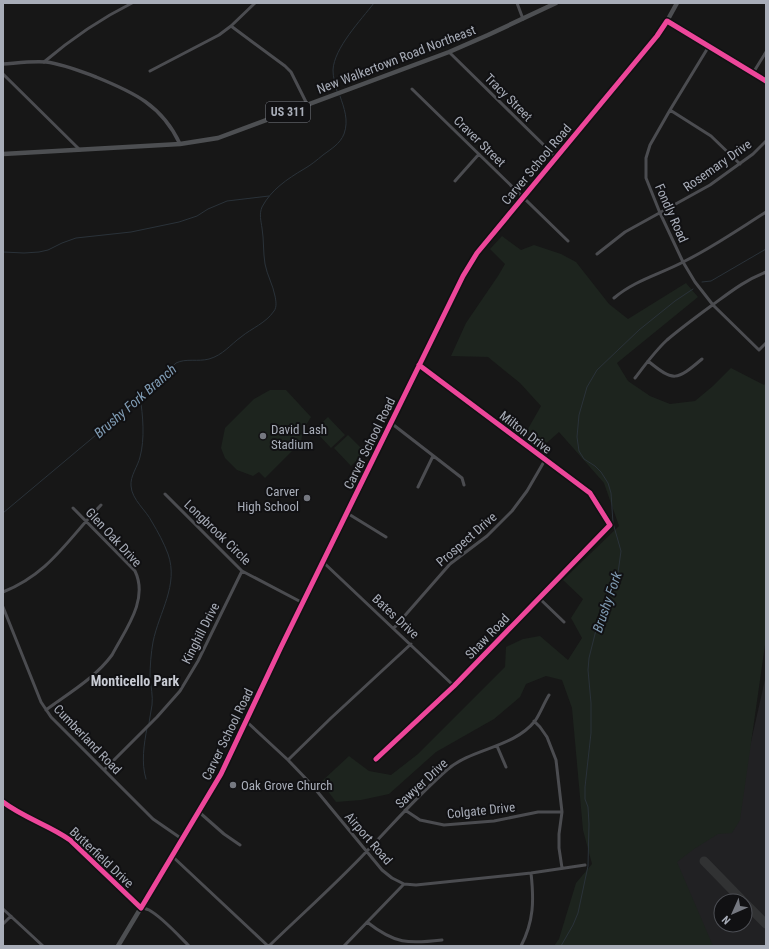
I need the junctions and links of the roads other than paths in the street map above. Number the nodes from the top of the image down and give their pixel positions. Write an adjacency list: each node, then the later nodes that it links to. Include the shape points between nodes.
1 (132, 3): 12 (street, via 107,15)
2 (256, 3): 8 (street)
3 (517, 3): 6 (street)
4 (556, 3): 6 (main road, New Walkertown Road Northeast / US 311)
5 (676, 3): 7 (main road, Carver School Road)
6 (523, 19): 10 (main road, New Walkertown Road Northeast / US 311)
7 (667, 21): 9 (street); 26 (main road, Carver School Road)
8 (231, 26): 14 (street, via 211,40); 19 (street, via 285,66)
9 (709, 46): 15 (street); 20 (street, Fondly Road)
10 (449, 52): 19 (main road, New Walkertown Road Northeast / US 311); 26 (street, Tracy Street)
11 (766, 52): 15 (street)
12 (44, 62): 13 (street); 22 (street, via 72,68 137,95 162,117)
13 (3, 64)
14 (150, 71)
15 (753, 73): 17 (street)
16 (3, 74): 23 (street)
17 (766, 81)
18 (412, 89): 25 (street, Craver Street)
19 (307, 104): 22 (main road, New Walkertown Road Northeast / US 311, via 218,138)
20 (670, 110): 27 (street, via 711,136); 31 (street, Fondly Road, via 650,145 646,165 648,185)
21 (766, 141): 27 (street, Rosemary Drive)
22 (180, 144): 23 (main road, New Walkertown Road Northeast / US 311)
23 (81, 150): 24 (main road, New Walkertown Road Northeast / US 311)
24 (3, 154)
25 (479, 154): 28 (street); 29 (street, Craver Street)
26 (556, 158): 29 (main road, Carver School Road)
27 (740, 164): 31 (street, Rosemary Drive, via 698,193)
28 (455, 181)
29 (522, 197): 32 (street, Craver Street); 41 (main road, Carver School Road, via 466,270)
30 (766, 212): 34 (street)
31 (660, 213): 33 (street, Rosemary Drive, via 625,232); 34 (street, Fondly Road)
32 (568, 241)
33 (597, 254)
34 (683, 262): 36 (street, via 628,287); 37 (street, Fondly Road)
35 (766, 272): 37 (street, via 744,282)
36 (614, 298)
37 (713, 305): 38 (street, Fondly Road, via 759,350); 40 (street, via 667,340)
38 (766, 343)
39 (702, 359): 40 (street, via 682,375 671,377)
40 (648, 361): 42 (street)
41 (419, 365): 43 (main road, Carver School Road); 45 (street, Milton Drive)
42 (635, 378)
43 (390, 423): 44 (street); 51 (main road, Carver School Road)
44 (433, 456): 46 (street, via 462,478); 47 (street)
45 (545, 460): 53 (street, Milton Drive, via 590,494); 62 (street, Prospect Drive, via 512,511 487,536 450,564)
46 (464, 485)
47 (418, 487)
48 (165, 494): 56 (street, Longbrook Circle)
49 (101, 505): 52 (street)
50 (73, 508): 52 (street, Glen Oak Drive)
51 (347, 513): 54 (street); 55 (main road, Carver School Road)
52 (86, 521): 57 (street, via 56,557 40,571 18,586); 66 (street, Glen Oak Drive, via 134,571 140,587 139,602 107,661 92,677)
53 (610, 525): 58 (street, Shaw Road)
54 (386, 537)
55 (323, 562): 59 (main road, Carver School Road); 62 (street, Bates Drive)
56 (242, 571): 59 (street, Longbrook Circle); 73 (street, Kinghill Drive, via 198,661 180,691)
57 (3, 592)
58 (539, 598): 61 (street); 64 (street, Shaw Road)
59 (303, 603): 67 (main road, Carver School Road)
60 (3, 607): 66 (street, Cumberland Road)
61 (564, 622)
62 (394, 628): 63 (street, Bates Drive)
63 (411, 644): 64 (street, Bates Drive); 71 (street)
64 (454, 686): 70 (street, Shaw Road)
65 (549, 695): 68 (street, Sawyer Drive)
66 (46, 710): 73 (street, Cumberland Road)
67 (246, 720): 71 (street, Airport Road); 76 (main road, Carver School Road, via 221,774)
68 (534, 721): 69 (street, Sawyer Drive, via 524,731); 77 (street, via 543,730 554,752)
69 (497, 746): 72 (street); 75 (street, Sawyer Drive, via 458,762)
70 (376, 759)
71 (288, 760): 80 (street, Airport Road, via 311,784)
72 (506, 767)
73 (104, 770): 78 (street, Cumberland Road, via 153,819)
74 (3, 802): 86 (street, Butterfield Drive, via 70,840)
75 (405, 810): 77 (street, Colgate Drive, via 426,822 444,825 494,821 538,812); 80 (street, Sawyer Drive)
76 (199, 812): 78 (main road, Carver School Road); 79 (street)
77 (562, 812): 83 (street, via 559,834)
78 (182, 839): 81 (main road, Carver School Road)
79 (240, 845)
80 (366, 852): 85 (street, Airport Road, via 386,874); 95 (street, Sawyer Drive)
81 (172, 856): 86 (main road, Carver School Road); 95 (street)
82 (585, 865): 83 (street, Airport Road)
83 (562, 868): 84 (street, Airport Road)
84 (531, 873): 85 (street, Airport Road, via 427,885); 97 (street, via 533,906)
85 (404, 884): 89 (street)
86 (141, 908): 93 (main road, Carver School Road); 94 (street, Butterfield Drive, via 148,909 157,916)
87 (3, 909): 88 (street)
88 (11, 916): 90 (street); 92 (street)
89 (367, 922): 91 (street, via 386,936 400,941 416,943); 96 (street)
90 (3, 924)
91 (442, 940)
92 (43, 946)
93 (118, 946)
94 (189, 946)
95 (269, 946)
96 (344, 946)
97 (521, 946)

